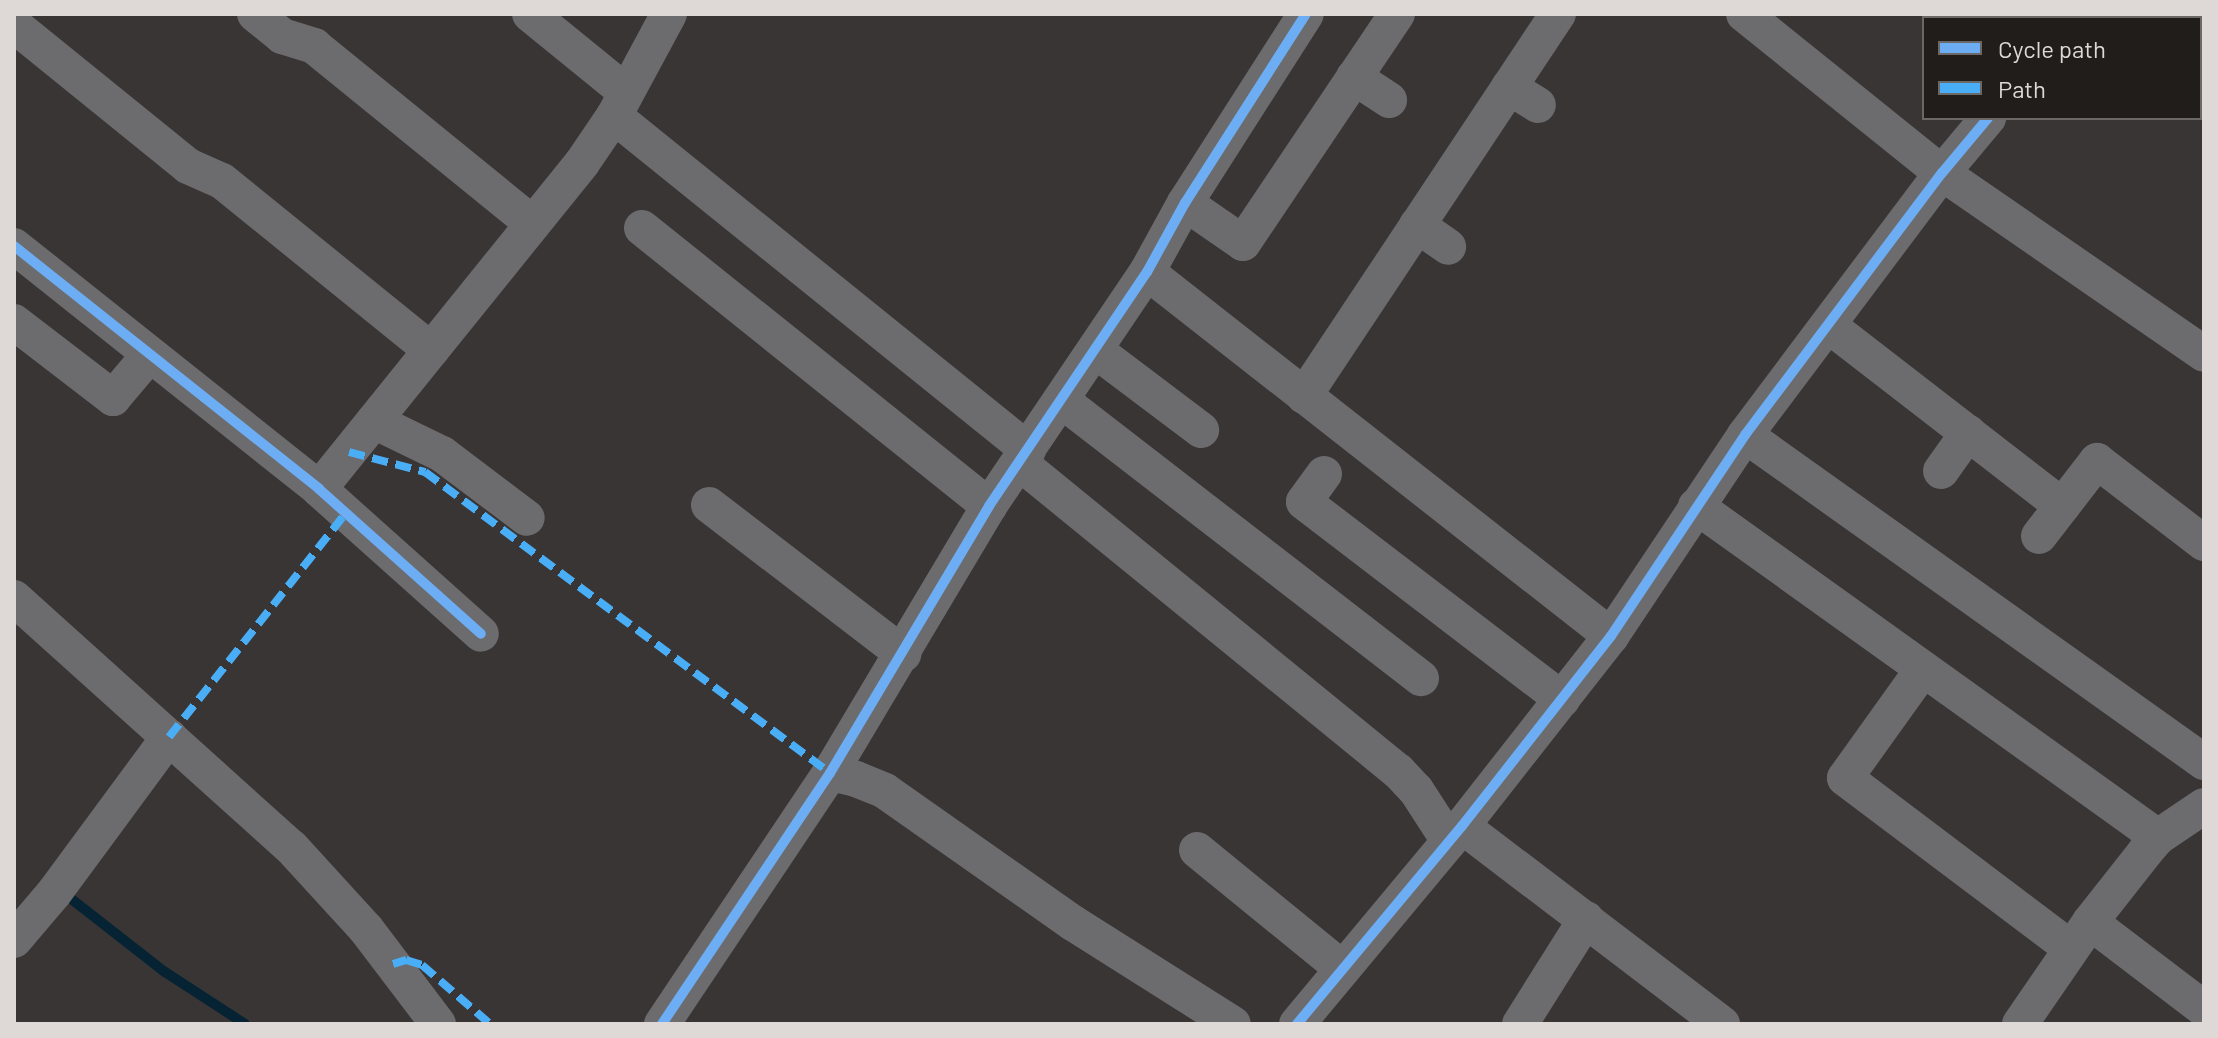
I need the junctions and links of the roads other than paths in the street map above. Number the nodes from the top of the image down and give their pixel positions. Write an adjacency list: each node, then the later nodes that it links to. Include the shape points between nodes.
1 (255, 14): 15 (street, via 282,36 314,46)
2 (530, 14): 11 (street)
3 (669, 14): 11 (street)
4 (1306, 14): 14 (street)
5 (1397, 14): 9 (street)
6 (1558, 14): 16 (street, via 1523,96)
7 (1744, 14): 13 (street)
8 (14, 25): 23 (street, via 188,166 222,181)
9 (1354, 77): 10 (street); 14 (street, via 1243,243)
10 (1389, 100)
11 (620, 104): 15 (street); 33 (street)
12 (1986, 120): 13 (street)
13 (1942, 173): 22 (street); 26 (street)
14 (1185, 203): 20 (street)
15 (533, 224): 23 (street)
16 (1417, 225): 19 (street); 27 (street)
17 (642, 228): 38 (street)
18 (14, 246): 25 (street)
19 (1448, 247)
20 (1147, 272): 24 (street); 27 (street)
21 (14, 322): 25 (street, via 113,398)
22 (1828, 325): 31 (street); 32 (street)
23 (431, 350): 29 (street)
24 (1095, 350): 28 (street); 30 (street)
25 (150, 354): 36 (street)
26 (2204, 354)
27 (1304, 396): 46 (street)
28 (1061, 400): 33 (street); 49 (street)
29 (374, 421): 36 (street); 41 (street, via 442,454)
30 (1201, 430)
31 (1968, 433): 34 (street); 40 (street)
32 (1745, 435): 39 (street); 52 (street)
33 (1024, 456): 38 (street); 55 (street, via 1398,771)
34 (1941, 471)
35 (1324, 474): 50 (street, via 1304,502)
36 (319, 489): 45 (street)
37 (709, 505): 47 (street)
38 (989, 506): 47 (street)
39 (1696, 506): 46 (street); 48 (street)
40 (2062, 506): 42 (street); 43 (street, via 2097,461)
41 (527, 518)
42 (2039, 536)
43 (2204, 543)
44 (14, 598): 51 (street)
45 (481, 634)
46 (1611, 636): 50 (street)
47 (903, 654): 53 (street)
48 (1923, 669): 56 (street); 59 (street, via 1845,778)
49 (1421, 678)
50 (1562, 699): 55 (street)
51 (169, 737): 60 (street); 64 (street, via 291,847 366,929)
52 (2204, 762)
53 (830, 773): 65 (street); 66 (street, via 885,791 1073,923)
54 (2204, 806): 56 (street)
55 (1456, 833): 58 (street); 61 (street)
56 (2158, 837): 59 (street)
57 (1197, 850): 61 (street)
58 (1586, 919): 63 (street); 68 (street)
59 (2080, 935): 62 (street); 69 (street)
60 (14, 940)
61 (1343, 969): 67 (street)
62 (2204, 1009)
63 (1531, 1020)
64 (438, 1024)
65 (662, 1024)
66 (1233, 1024)
67 (1297, 1024)
68 (1722, 1024)
69 (2020, 1024)

